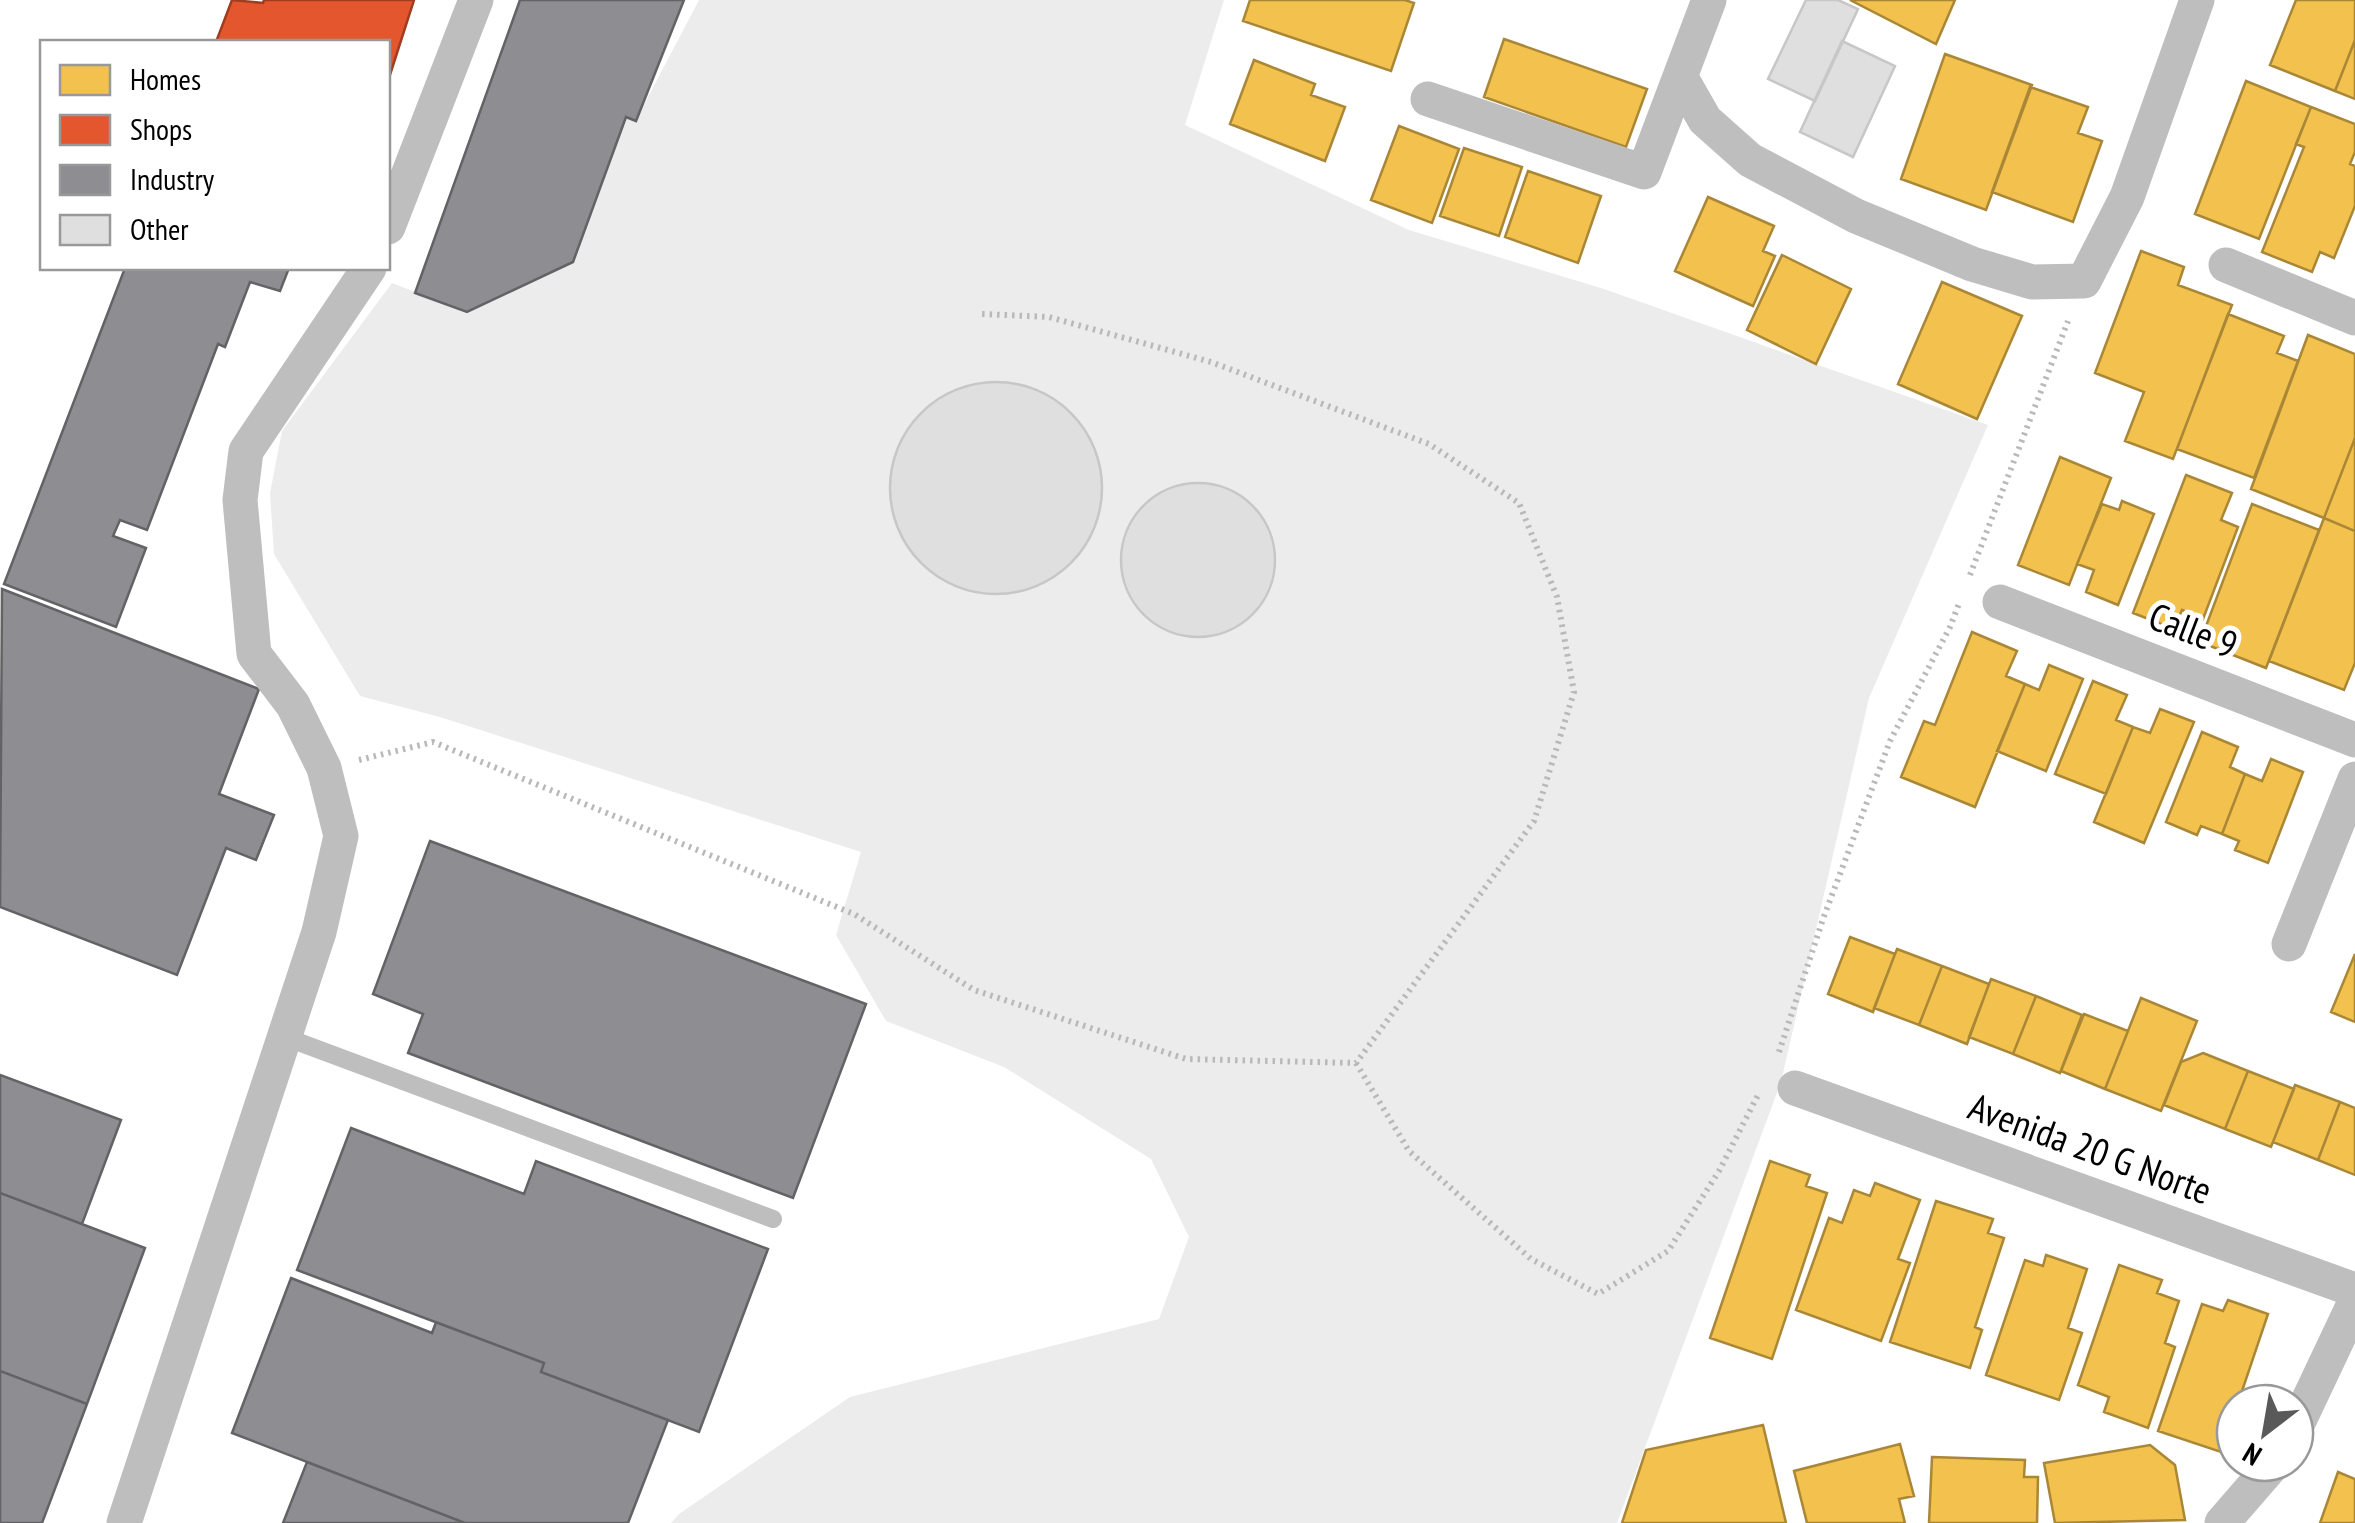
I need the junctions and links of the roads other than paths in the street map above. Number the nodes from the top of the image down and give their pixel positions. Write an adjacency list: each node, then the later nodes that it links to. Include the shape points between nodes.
1 (476, 0): 6 (street)
2 (1708, 0): 4 (street)
3 (2196, 0): 4 (street, via 2127,198 2084,281 2032,282 1856,216 1750,160 1706,120)
4 (1680, 78): 5 (street, via 1644,172)
5 (1428, 98)
6 (390, 223)
7 (2226, 265): 9 (street)
8 (368, 270): 14 (street, via 246,451 240,500 254,654 293,705 324,768 342,836)
9 (2355, 318)
10 (2000, 602): 11 (street, Calle 9)
11 (2355, 740)
12 (2355, 779): 13 (street)
13 (2289, 944)
14 (285, 1037): 16 (lane); 21 (street)
15 (1786, 1073): 17 (street, Avenida 20 G Norte)
16 (773, 1219)
17 (2355, 1290)
18 (2355, 1302): 19 (street)
19 (2315, 1386)
20 (2257, 1483): 22 (street)
21 (124, 1523)
22 (2222, 1523)

